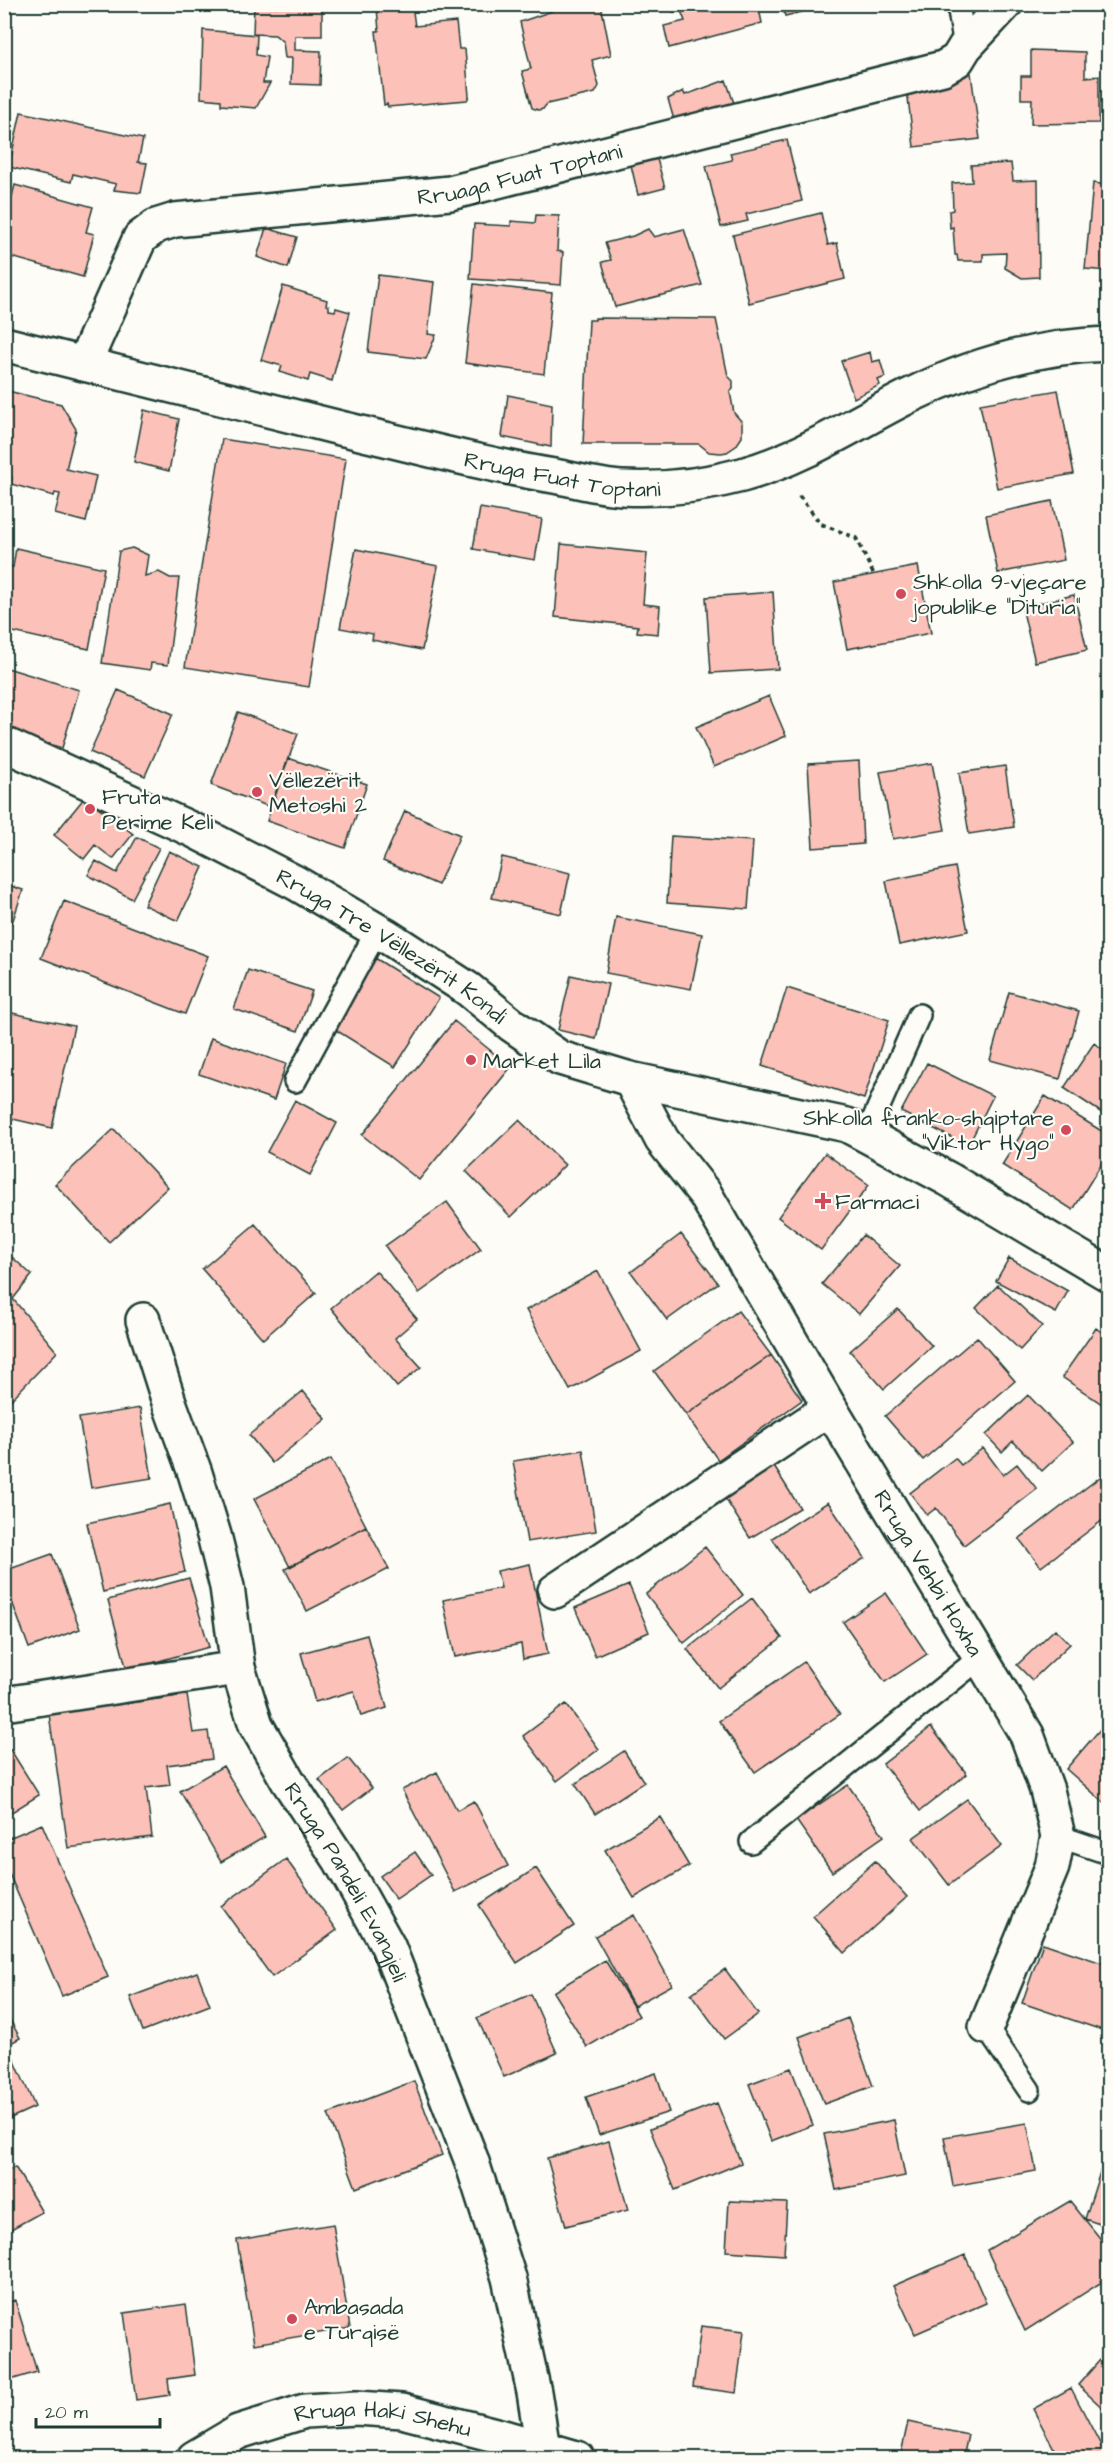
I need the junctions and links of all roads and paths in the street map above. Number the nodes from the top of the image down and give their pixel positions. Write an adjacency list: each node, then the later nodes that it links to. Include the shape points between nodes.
1 (958, 4): 3 (lane)
2 (1005, 4): 3 (street, Rruaga Fuat Toptani)
3 (964, 47): 6 (street, Rruaga Fuat Toptani, via 957,60 943,68 450,193 175,220 156,226 140,238)
4 (4, 344): 6 (street, Rruga Fuat Toptani)
5 (1108, 344): 6 (street, Rruga Fuat Toptani, via 1039,351 966,372 913,394 801,452 743,475 685,485 621,488 453,455)
6 (84, 364)
7 (798, 493): 8 (path, via 821,524 856,538)
8 (874, 575)
9 (4, 744): 10 (street, Rruga Tre Vëllezërit Kondi, via 195,831 296,883)
10 (377, 931): 12 (street, Rruga Tre Vëllezërit Kondi, via 468,989 560,1058); 13 (lane)
11 (919, 1015): 14 (lane)
12 (630, 1079): 14 (street, Rruga Tre Vëllezërit Kondi, via 847,1125); 17 (street, Rruga Vehbi Hoxha, via 662,1140 705,1194)
13 (295, 1081)
14 (866, 1136): 15 (street, Rruga Tre Vëllezërit Kondi, via 948,1179)
15 (1108, 1274)
16 (143, 1320): 20 (street, Rruga Pandeli Evangjeli, via 214,1535 227,1587)
17 (830, 1408): 18 (street); 19 (street, Rruga Vehbi Hoxha)
18 (555, 1591)
19 (981, 1657): 22 (street, Rruga Vehbi Hoxha, via 1027,1736 1047,1790); 23 (lane)
20 (238, 1668): 21 (street); 27 (street, Rruga Pandeli Evangjeli, via 256,1725 388,1946 436,2066 509,2278)
21 (4, 1704)
22 (1058, 1836): 24 (lane); 25 (street, Rruga Vehbi Hoxha, via 1052,1867)
23 (751, 1842)
24 (1108, 1853)
25 (986, 2027): 26 (lane, Rruga Vehbi Hoxha)
26 (1029, 2090)
27 (543, 2449): 28 (street, Rruga Haki Shehu, via 402,2411 356,2408 305,2411 238,2432); 29 (street, Rruga Haki Shehu)
28 (194, 2458)
29 (577, 2458)

